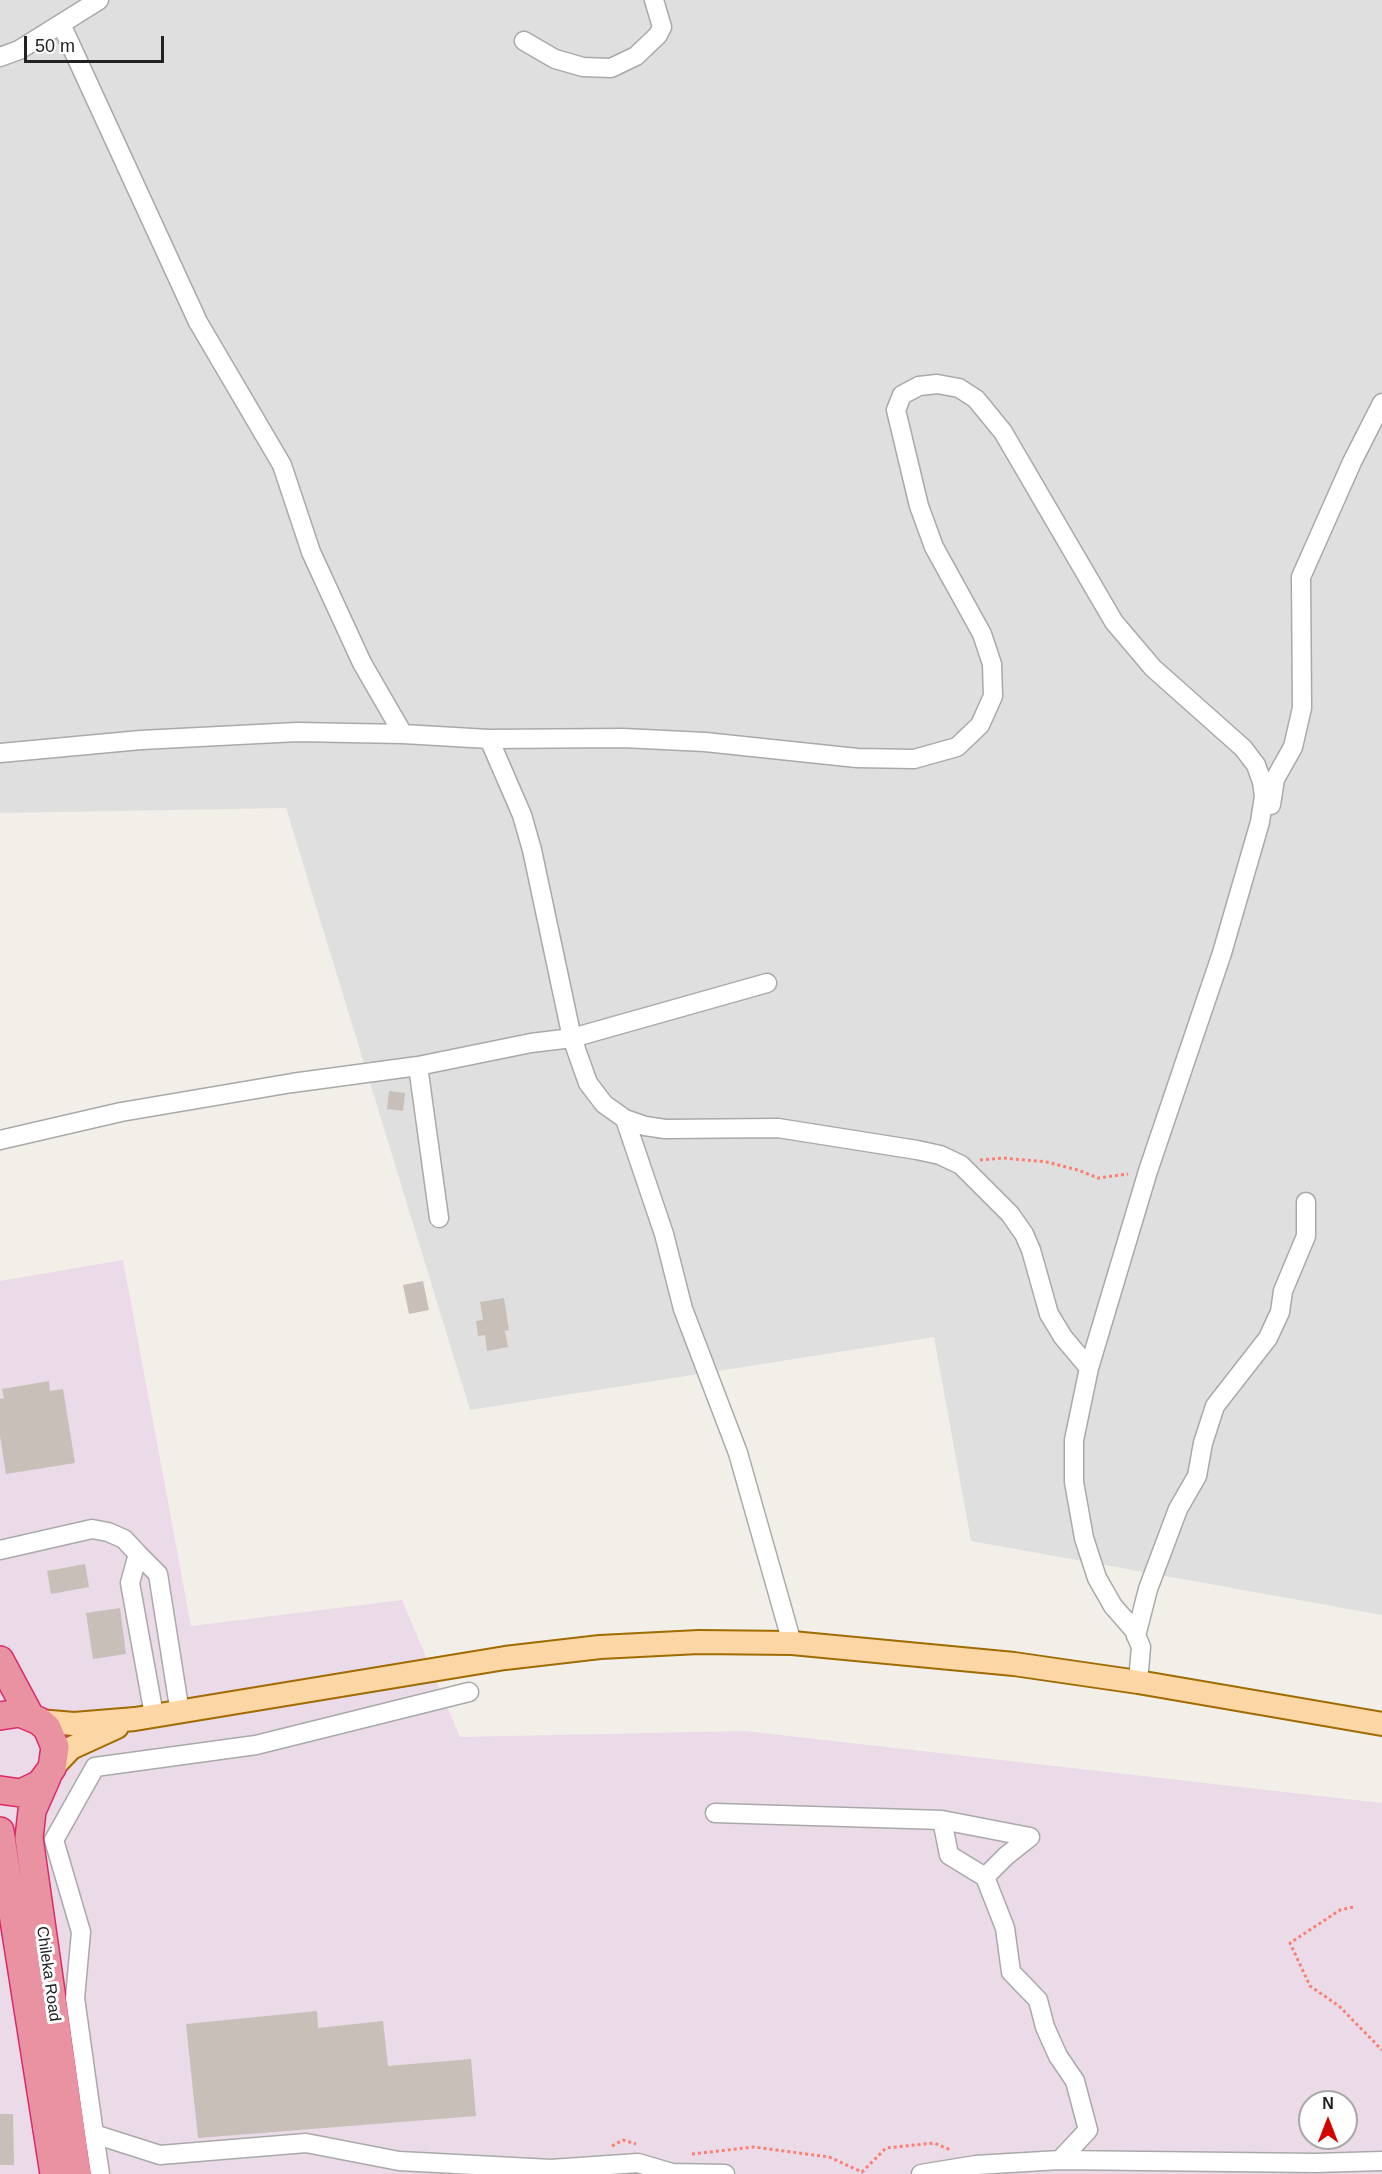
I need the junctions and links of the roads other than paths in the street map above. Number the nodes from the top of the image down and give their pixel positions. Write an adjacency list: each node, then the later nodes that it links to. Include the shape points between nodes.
1 (99, 0): 3 (street)
2 (654, 0): 4 (street, via 662,27 658,35 636,56 611,68 583,67 555,59)
3 (61, 24): 5 (street, via 20,50); 7 (street, via 198,322 282,465 311,552 362,663)
4 (524, 41)
5 (0, 57)
6 (1382, 403): 10 (street, via 1301,578 1302,708 1293,747 1275,778 1271,807)
7 (403, 734): 8 (street); 9 (street, via 216,735)
8 (489, 740): 10 (street, via 623,738 891,759 914,759 957,747 980,725 993,696 992,664 982,634 934,547 919,506 896,410 902,395 919,386 937,384 959,388 989,413 1114,622 1153,668 1243,748 1256,765 1264,796); 12 (street, via 522,815 532,850)
9 (0, 753)
10 (1260, 822): 18 (street)
11 (767, 983): 12 (street)
12 (572, 1038): 13 (street); 14 (street, via 588,1083 604,1104)
13 (418, 1066): 15 (street, via 121,1112); 17 (street)
14 (625, 1119): 18 (street, via 665,1129 744,1127 801,1131 917,1150 961,1165 1024,1234 1049,1314 1063,1338); 22 (street, via 664,1234 683,1309 738,1453)
15 (0, 1140)
16 (1306, 1202): 21 (street, via 1306,1236 1284,1291 1280,1312 1268,1338 1215,1406 1197,1476 1178,1509 1148,1589)
17 (439, 1218)
18 (1089, 1368): 21 (street, via 1074,1440 1074,1482 1084,1538 1097,1578)
19 (0, 1550): 20 (street, via 92,1529 124,1539)
20 (138, 1554): 26 (street, via 159,1574); 28 (street, via 130,1583)
21 (1136, 1636): 24 (street, via 1141,1647)
22 (792, 1643): 24 (main road, via 1014,1664); 26 (main road, via 600,1647 504,1658)
23 (0, 1660): 29 (highway, Chileka Road)
24 (1138, 1682): 30 (main road)
25 (469, 1692): 37 (street, via 256,1744 95,1767 54,1840 81,1932 75,1998)
26 (180, 1713): 28 (main road)
27 (0, 1716): 29 (highway, via 20,1713)
28 (145, 1717): 29 (main road, via 74,1724); 31 (main road, via 71,1748)
29 (34, 1718): 31 (highway, Chileka Road, via 52,1737 55,1747)
30 (1382, 1724)
31 (50, 1772): 32 (highway, via 40,1784 21,1792); 42 (highway, Chileka Road, via 32,1811 29,1838)
32 (0, 1790)
33 (715, 1813): 34 (street)
34 (942, 1820): 36 (street, via 949,1855); 36 (street, via 1030,1837)
35 (0, 1831): 41 (highway)
36 (985, 1877): 38 (street, via 1005,1928 1011,1972 1038,2000 1058,2056 1075,2081 1088,2130)
37 (94, 2134): 40 (street, via 160,2155 306,2143 399,2162 551,2169 638,2163); 43 (street)
38 (1060, 2160): 39 (street); 45 (street, via 976,2164)
39 (1382, 2161)
40 (672, 2173): 44 (street)
41 (54, 2174)
42 (77, 2174)
43 (100, 2174)
44 (725, 2174)
45 (921, 2174)

